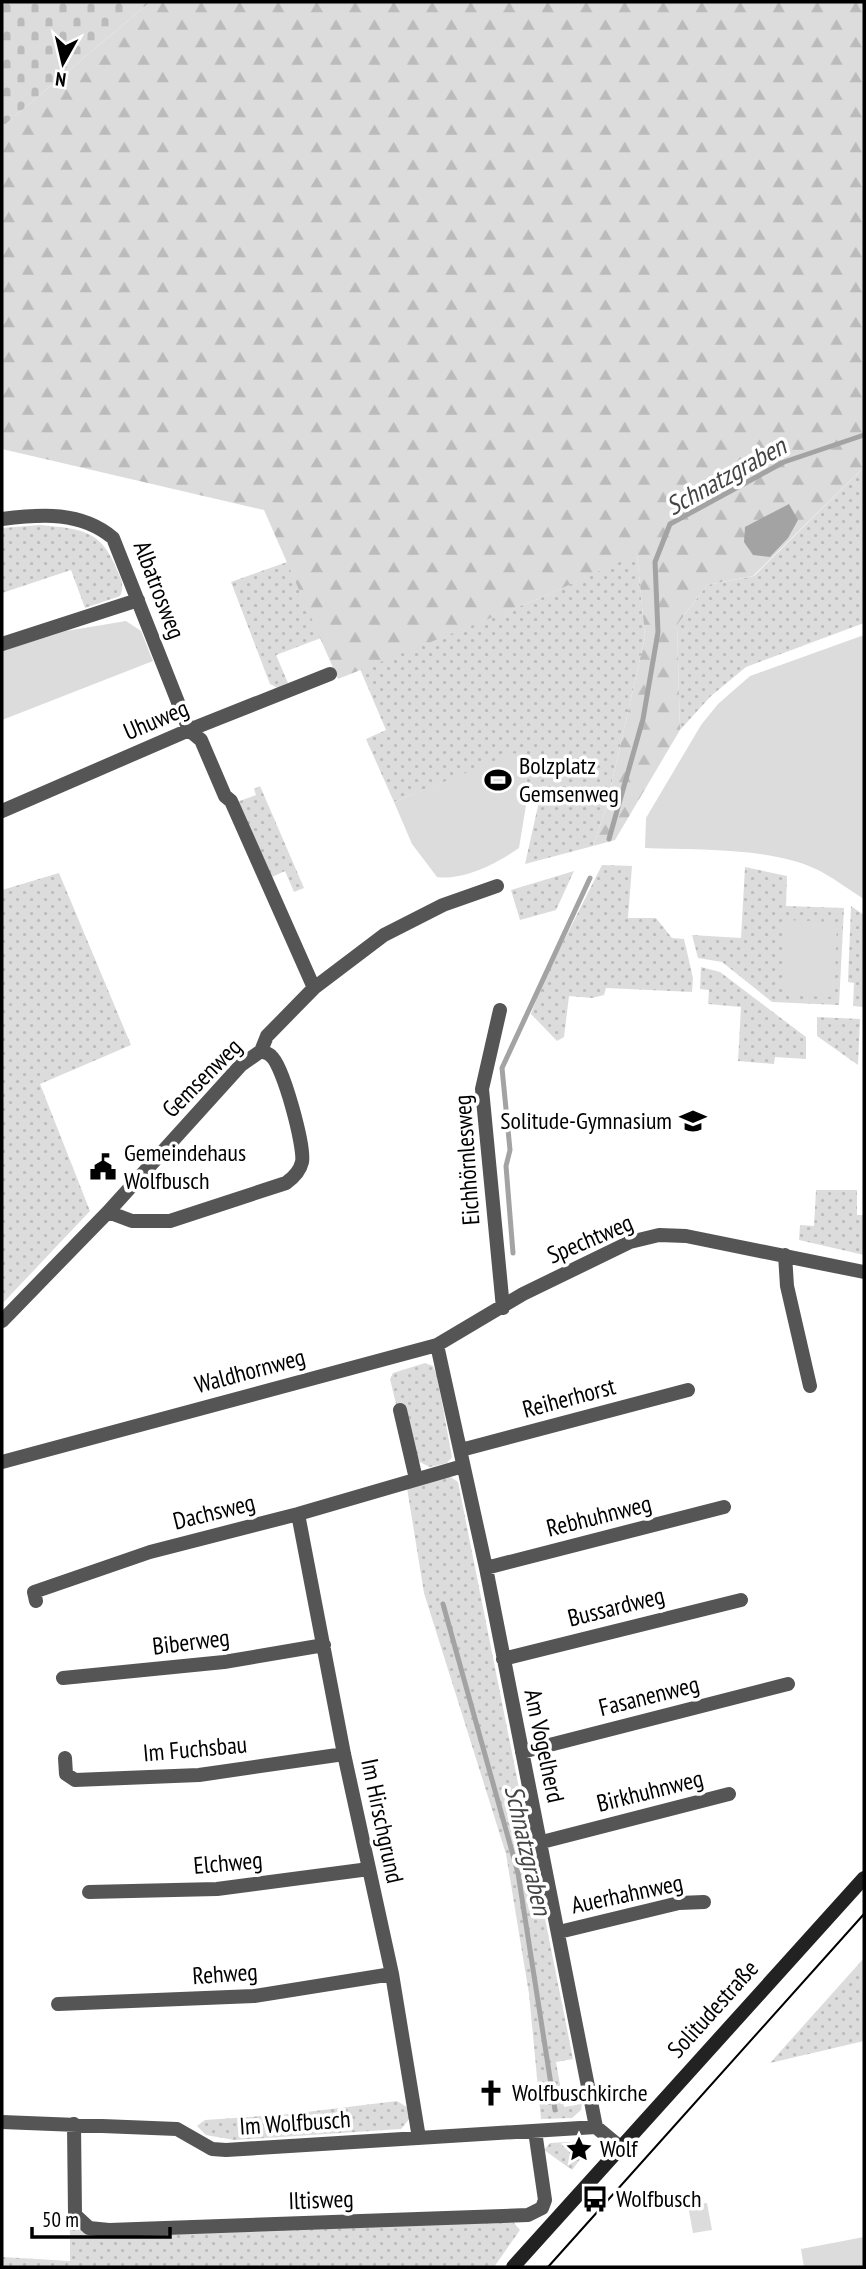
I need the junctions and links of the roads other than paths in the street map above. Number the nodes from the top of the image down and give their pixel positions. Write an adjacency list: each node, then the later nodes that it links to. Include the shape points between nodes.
1 (2, 519): 2 (street, Albatrosweg, via 43,515 98,525 117,544)
2 (138, 600): 3 (street); 5 (street, Albatrosweg)
3 (2, 644)
4 (330, 674): 5 (street, Uhuweg)
5 (189, 730): 6 (street, Uhuweg); 8 (street, Albatrosweg, via 201,740 231,801)
6 (2, 811)
7 (497, 886): 8 (street, Gemsenweg, via 443,905 384,935)
8 (314, 988): 10 (street, Gemsenweg, via 267,1036)
9 (500, 1010): 14 (street, Eichhörnlesweg, via 482,1089)
10 (261, 1051): 11 (street, Gemsenweg, via 241,1065); 11 (street, via 272,1056 281,1071 302,1148 296,1175 286,1184 170,1221 132,1221)
11 (108, 1212): 15 (street, Gemsenweg)
12 (785, 1255): 13 (street, Spechtweg); 14 (street, Spechtweg, via 659,1235 621,1247); 17 (street, via 787,1286)
13 (864, 1272)
14 (503, 1308): 16 (street, Waldhornweg)
15 (2, 1321)
16 (437, 1345): 20 (street, Am Vogelherd); 21 (street, Waldhornweg)
17 (810, 1386)
18 (688, 1390): 20 (street, Reiherhorst)
19 (400, 1410): 23 (street)
20 (461, 1450): 22 (street, Am Vogelherd)
21 (2, 1462)
22 (463, 1466): 23 (street, Dachsweg); 26 (street, Am Vogelherd)
23 (416, 1479): 25 (street, Dachsweg)
24 (724, 1507): 26 (street, Rebhuhnweg)
25 (298, 1514): 28 (street, Dachsweg, via 150,1552 34,1592); 29 (street, Im Hirschgrund)
26 (486, 1568): 30 (street, Am Vogelherd)
27 (741, 1600): 30 (street, Bussardweg)
28 (36, 1601)
29 (324, 1645): 31 (street, Biberweg, via 224,1662); 34 (street, Im Hirschgrund)
30 (503, 1660): 33 (street, Am Vogelherd)
31 (63, 1678)
32 (788, 1684): 33 (street, Fasanenweg)
33 (522, 1752): 37 (street, Am Vogelherd)
34 (344, 1754): 35 (street, Im Fuchsbau, via 199,1775 75,1780 66,1774); 38 (street, Im Hirschgrund)
35 (65, 1758)
36 (729, 1794): 37 (street, Birkhuhnweg)
37 (541, 1842): 42 (street, Am Vogelherd)
38 (369, 1869): 40 (street, Elchweg, via 217,1889); 43 (street, Im Hirschgrund)
39 (864, 1878): 50 (main road, Solitudestraße)
40 (89, 1892)
41 (704, 1902): 42 (street, Auerhahnweg, via 679,1903)
42 (559, 1931): 47 (street, Am Vogelherd)
43 (392, 1975): 44 (street, Rehweg, via 254,1996); 49 (street, Im Hirschgrund)
44 (58, 2004)
45 (2, 2122): 46 (street, Im Wolfbusch)
46 (74, 2124): 48 (street, Iltisweg, via 75,2215 89,2228 519,2217 542,2208 545,2200); 49 (street, Im Wolfbusch, via 177,2129 212,2149 226,2150)
47 (596, 2127): 48 (street, Im Wolfbusch); 50 (street)
48 (535, 2131): 49 (street, Im Wolfbusch)
49 (419, 2138)
50 (620, 2147): 51 (main road, Solitudestraße)
51 (513, 2267)

